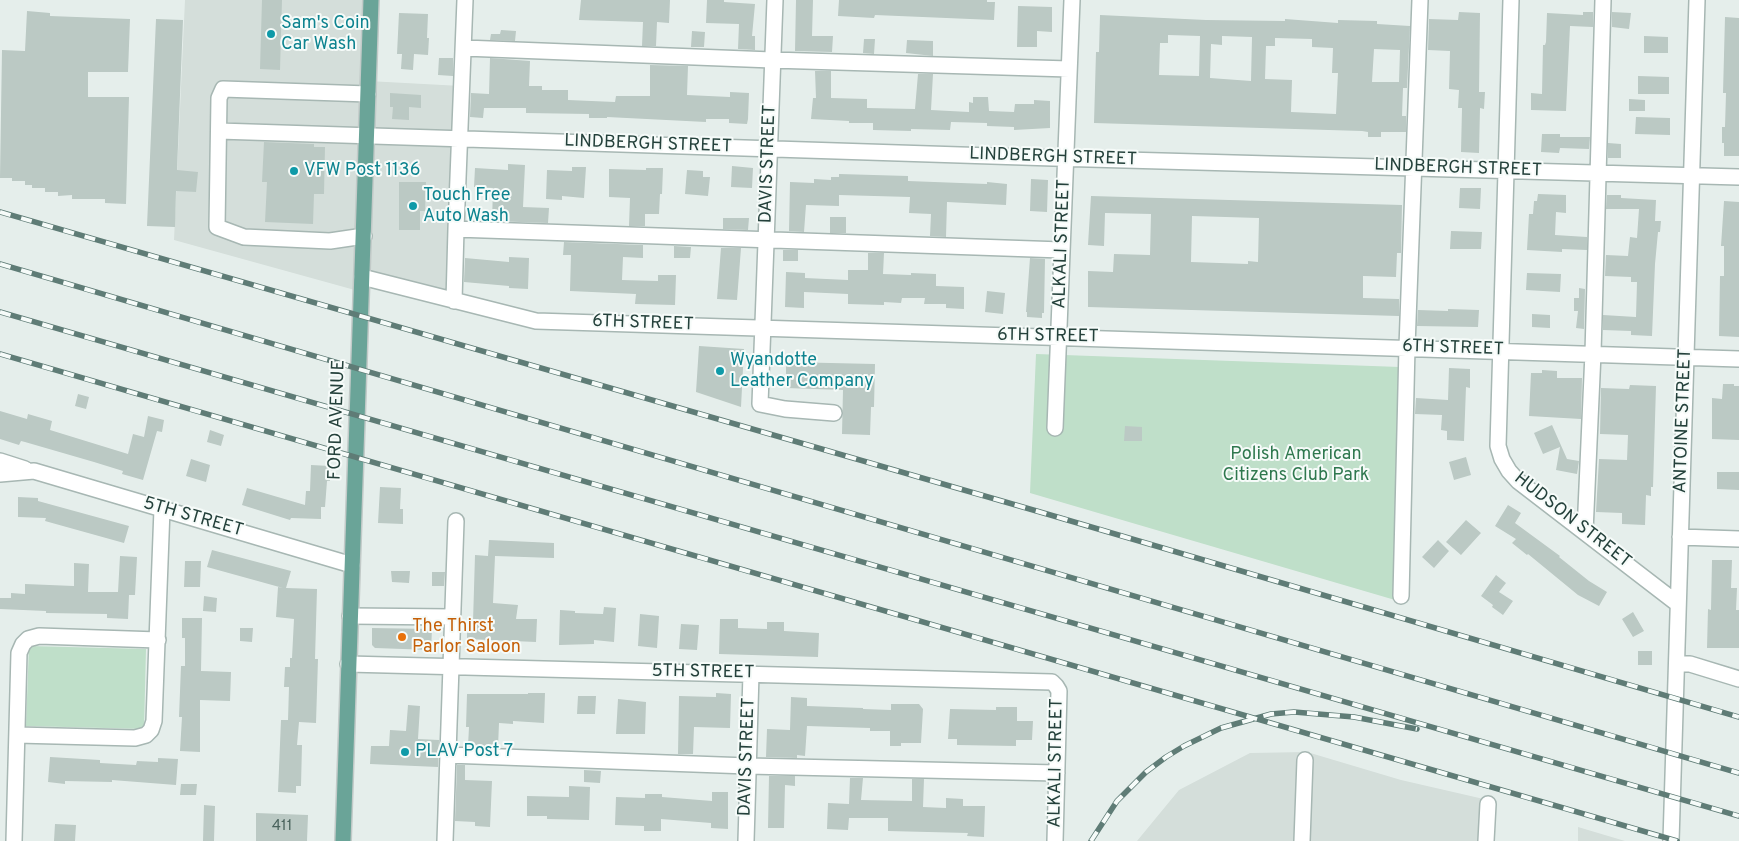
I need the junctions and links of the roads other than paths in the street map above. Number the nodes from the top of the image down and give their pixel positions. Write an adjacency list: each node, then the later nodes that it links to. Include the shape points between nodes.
1 (371, 0): 12 (main road, FORD AVENUE)
2 (465, 0): 9 (street)
3 (775, 0): 10 (street, DAVIS STREET)
4 (1072, 0): 11 (street, ALKALI STREET)
5 (1420, 0): 18 (street)
6 (1511, 0): 19 (street, HUDSON STREET)
7 (1603, 0): 20 (street)
8 (1696, 0): 21 (street, ANTOINE STREET)
9 (464, 48): 10 (street); 15 (street)
10 (772, 60): 11 (street); 16 (street, DAVIS STREET)
11 (1069, 69): 17 (street, ALKALI STREET)
12 (368, 94): 13 (street, via 223,88 219,98); 14 (main road, FORD AVENUE)
13 (219, 131): 14 (street, LINDBERGH STREET); 24 (street, via 217,227 244,237 330,241)
14 (367, 136): 15 (street, LINDBERGH STREET); 24 (main road, FORD AVENUE)
15 (460, 139): 16 (street, LINDBERGH STREET); 23 (street)
16 (770, 149): 17 (street, LINDBERGH STREET); 25 (street, DAVIS STREET)
17 (1066, 158): 18 (street, LINDBERGH STREET); 26 (street, ALKALI STREET)
18 (1414, 168): 19 (street, LINDBERGH STREET); 31 (street)
19 (1506, 172): 20 (street, LINDBERGH STREET); 32 (street, HUDSON STREET)
20 (1599, 173): 21 (street, LINDBERGH STREET); 33 (street)
21 (1692, 176): 22 (street, LINDBERGH STREET); 34 (street, ANTOINE STREET)
22 (1739, 177)
23 (456, 229): 25 (street); 28 (street)
24 (364, 236): 27 (main road, FORD AVENUE)
25 (766, 240): 26 (street); 29 (street, DAVIS STREET)
26 (1062, 250): 30 (street, ALKALI STREET)
27 (362, 277): 28 (street, 6TH STREET); 46 (main road, FORD AVENUE)
28 (454, 301): 29 (street, 6TH STREET, via 536,321)
29 (763, 328): 30 (street, 6TH STREET); 36 (street, DAVIS STREET, via 760,404)
30 (1059, 338): 31 (street, 6TH STREET); 37 (street, ALKALI STREET)
31 (1407, 347): 32 (street, 6TH STREET); 47 (street)
32 (1500, 350): 33 (street, 6TH STREET); 43 (street, HUDSON STREET, via 1498,446 1502,459 1518,481)
33 (1594, 353): 34 (street, 6TH STREET); 43 (street)
34 (1686, 358): 35 (street, 6TH STREET); 44 (street, ANTOINE STREET)
35 (1739, 359)
36 (834, 413)
37 (1055, 428)
38 (0, 461): 39 (street, 5TH STREET)
39 (34, 471): 40 (street, 5TH STREET); 41 (street, 5TH STREET)
40 (0, 474)
41 (162, 509): 46 (street, 5TH STREET); 51 (street)
42 (456, 521): 50 (street)
43 (1585, 532): 48 (street, HUDSON STREET)
44 (1680, 537): 45 (street); 48 (street, ANTOINE STREET)
45 (1739, 539)
46 (352, 565): 49 (main road, FORD AVENUE)
47 (1401, 596)
48 (1678, 604): 53 (street, ANTOINE STREET)
49 (350, 616): 50 (street); 52 (main road, FORD AVENUE)
50 (452, 617): 54 (street)
51 (158, 640): 58 (street, via 154,722 146,735 135,738); 58 (street, via 38,636 28,639 19,652)
52 (348, 664): 54 (street, 5TH STREET); 65 (main road, FORD AVENUE)
53 (1677, 664): 56 (street, via 1690,664); 71 (street, ANTOINE STREET)
54 (451, 667): 55 (street, 5TH STREET); 59 (street)
55 (751, 674): 57 (street, 5TH STREET, via 1052,682); 61 (street, DAVIS STREET)
56 (1739, 679)
57 (1056, 686): 62 (street, ALKALI STREET, via 1059,692)
58 (17, 734): 64 (street)
59 (448, 755): 61 (street); 66 (street)
60 (1305, 760): 69 (street)
61 (748, 766): 62 (street); 67 (street, DAVIS STREET)
62 (1057, 773): 68 (street, ALKALI STREET)
63 (1488, 804): 70 (street)
64 (14, 841)
65 (343, 841)
66 (444, 841)
67 (746, 841)
68 (1055, 841)
69 (1302, 841)
70 (1486, 841)
71 (1671, 841)

